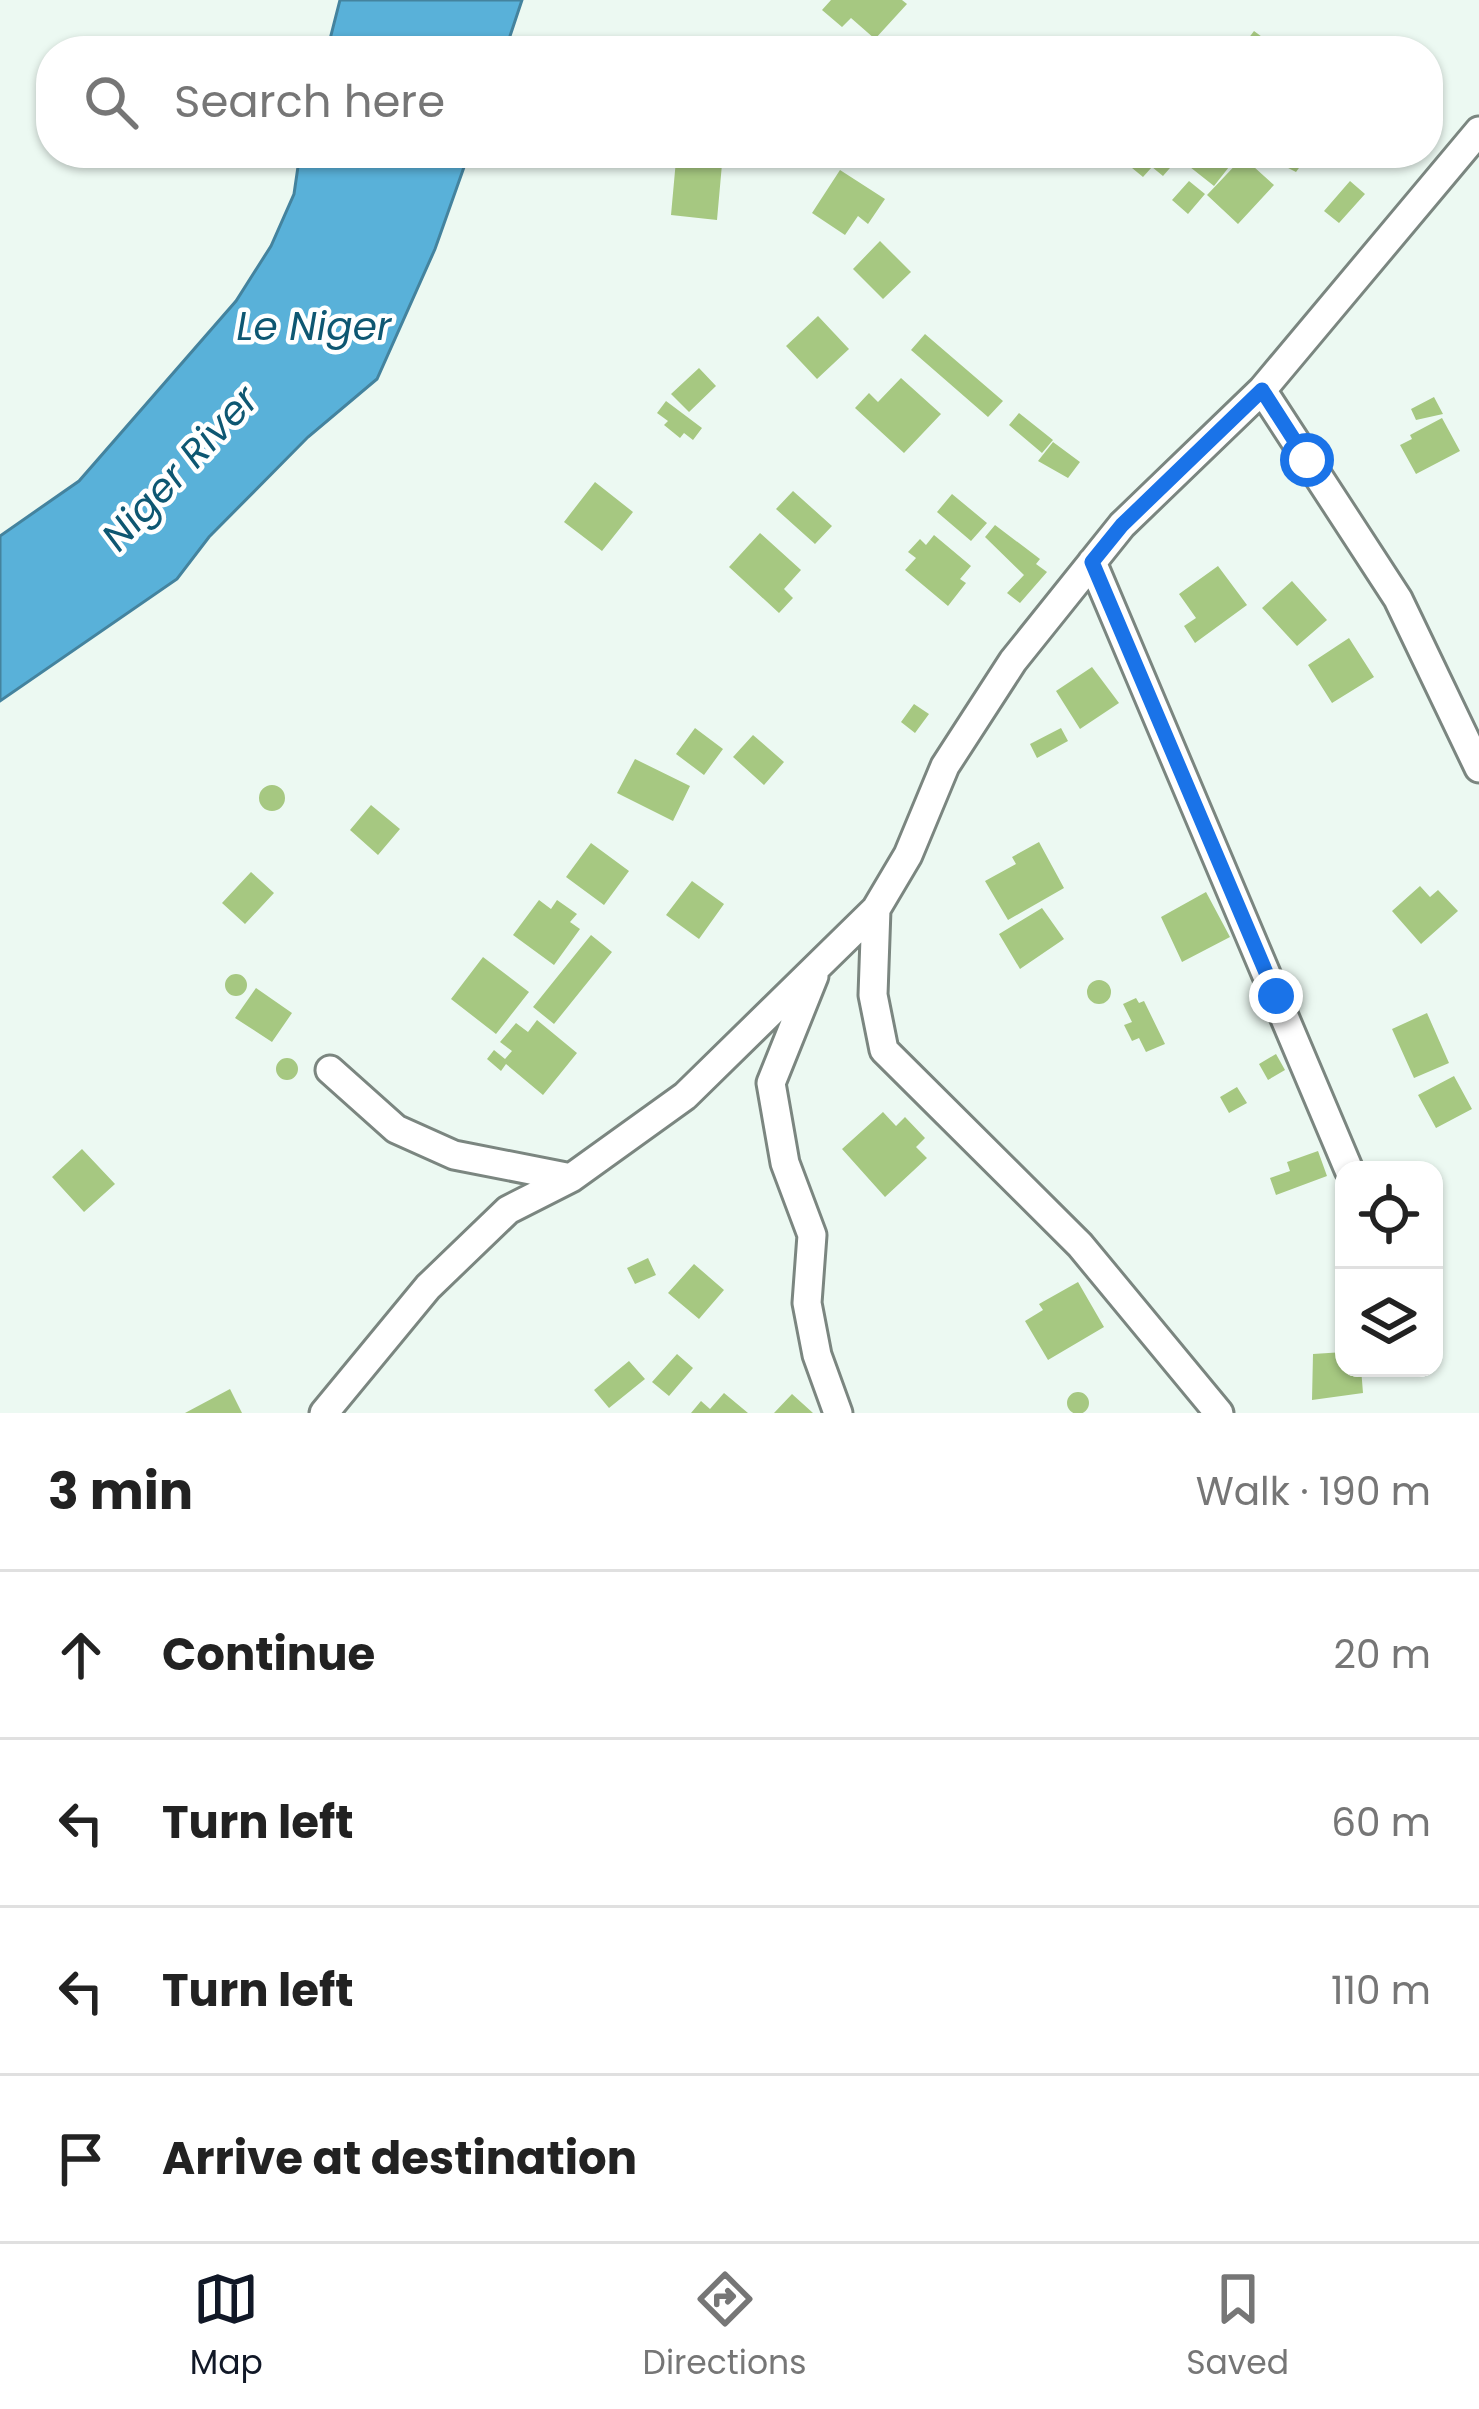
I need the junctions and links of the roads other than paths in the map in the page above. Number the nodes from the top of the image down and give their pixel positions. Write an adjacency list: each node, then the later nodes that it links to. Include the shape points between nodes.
1 (1479, 131): 2 (street)
2 (1262, 390): 3 (street); 4 (street, via 1399,599)
3 (1092, 562): 5 (street, via 1013,661 945,766); 8 (street)
4 (1479, 768)
5 (876, 910): 6 (street); 12 (street, via 873,995 884,1050 1080,1245)
6 (818, 967): 9 (street, via 685,1096); 11 (street, via 771,1083 785,1163 812,1235 807,1303)
7 (330, 1070): 9 (street, via 396,1130 454,1155)
8 (1345, 1161)
9 (571, 1178): 10 (street, via 508,1210 428,1287)
10 (323, 1412)
11 (838, 1413)
12 (1219, 1413)

